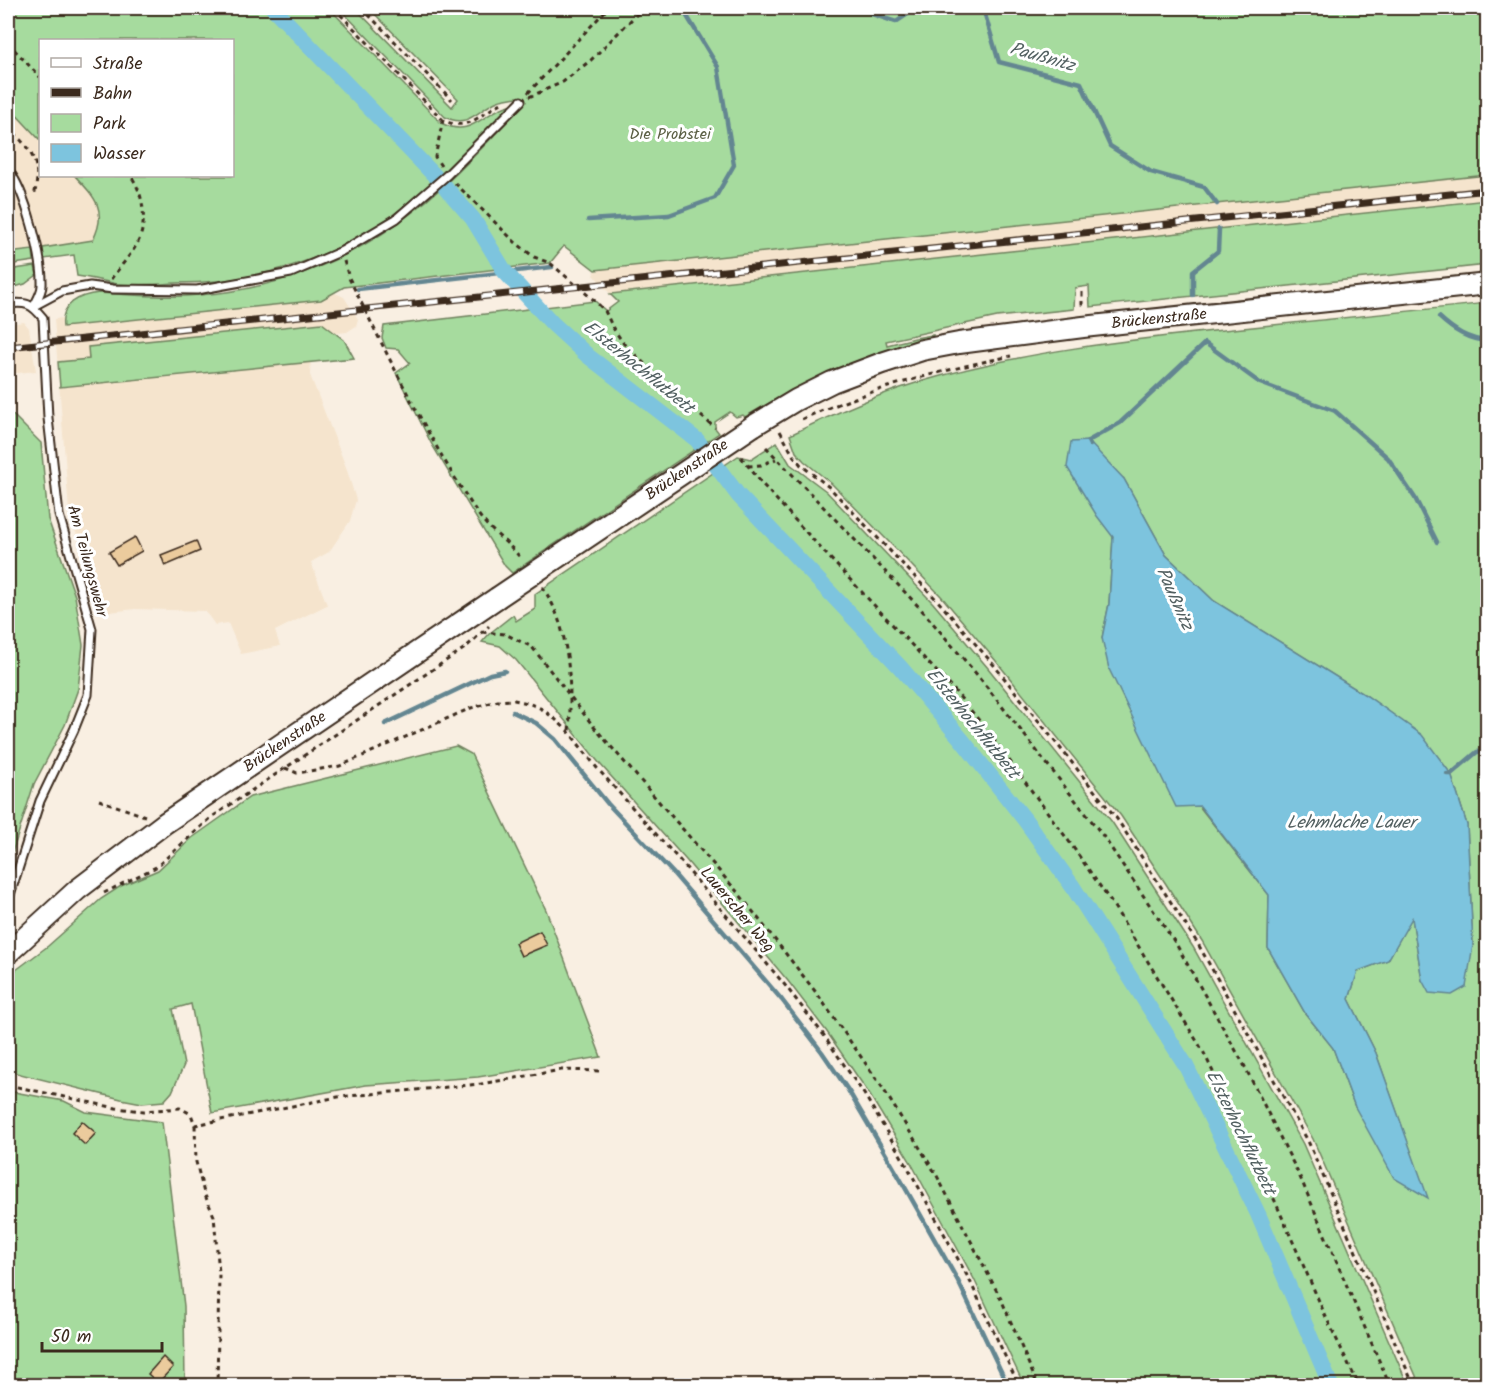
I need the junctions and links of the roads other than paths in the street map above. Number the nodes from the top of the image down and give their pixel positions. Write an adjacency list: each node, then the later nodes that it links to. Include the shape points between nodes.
1 (521, 101): 5 (lane, via 447,175 396,219 291,273 197,290 90,286 62,291)
2 (8, 170): 5 (lane, via 18,186 37,249 42,286)
3 (1488, 284): 7 (main road, Brückenstraße, bridge, via 959,343 922,350 832,382 796,399 762,430 497,598 165,823 77,890)
4 (8, 304): 5 (lane)
5 (34, 306): 6 (lane, Am Teilungswehr, via 43,318 48,418 59,515 92,629 88,695 40,801)
6 (8, 901)
7 (8, 953)

